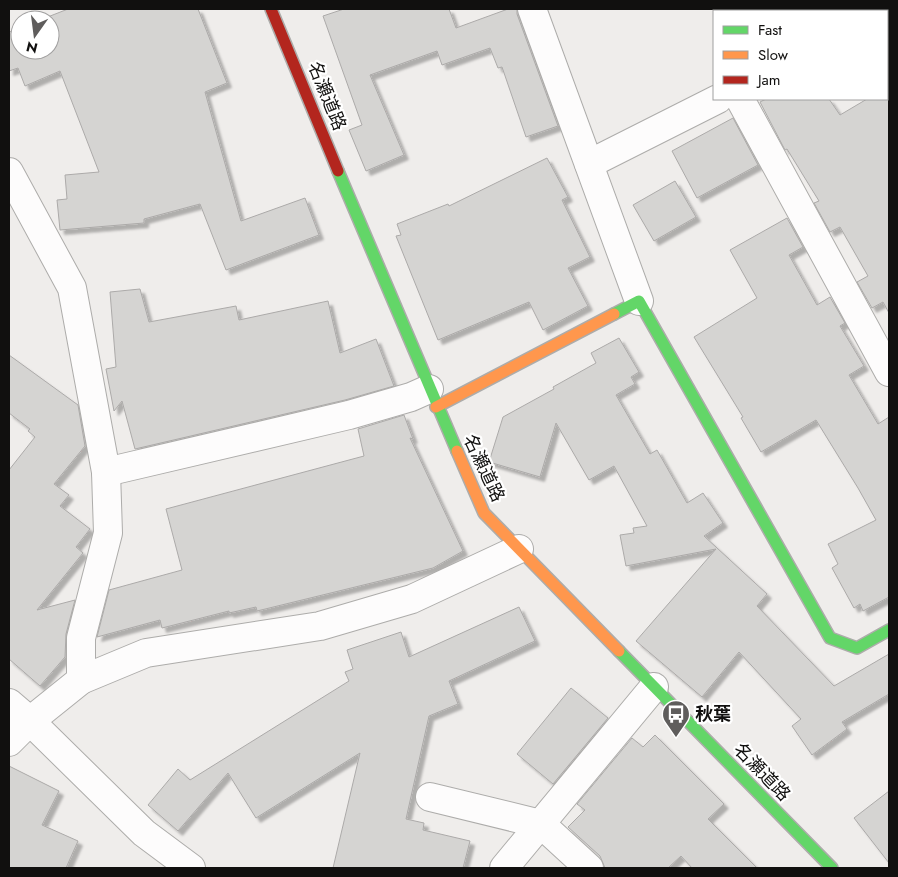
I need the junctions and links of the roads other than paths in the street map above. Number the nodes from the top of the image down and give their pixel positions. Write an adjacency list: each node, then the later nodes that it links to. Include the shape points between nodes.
1 (271, 9): 9 (street, 名瀬道路)
2 (532, 9): 5 (street)
3 (716, 100): 5 (street)
4 (741, 100): 8 (street)
5 (589, 164): 7 (street)
6 (9, 172): 10 (street, via 72,288)
7 (639, 301): 9 (street); 12 (street, via 830,638 857,648)
8 (889, 372)
9 (433, 398): 10 (street, via 411,397 349,415); 11 (street, 名瀬道路, via 484,512)
10 (106, 472): 13 (street, via 108,533 82,638)
11 (519, 549): 13 (street, via 412,599 320,626 146,652); 14 (street, 名瀬道路)
12 (889, 630)
13 (81, 680): 16 (street)
14 (654, 687): 19 (street); 23 (street, 名瀬道路)
15 (9, 703): 16 (street)
16 (30, 721): 17 (street); 20 (street, via 144,833)
17 (9, 742)
18 (430, 797): 19 (street)
19 (541, 824): 21 (street); 22 (street)
20 (191, 868)
21 (504, 868)
22 (589, 868)
23 (832, 868)

